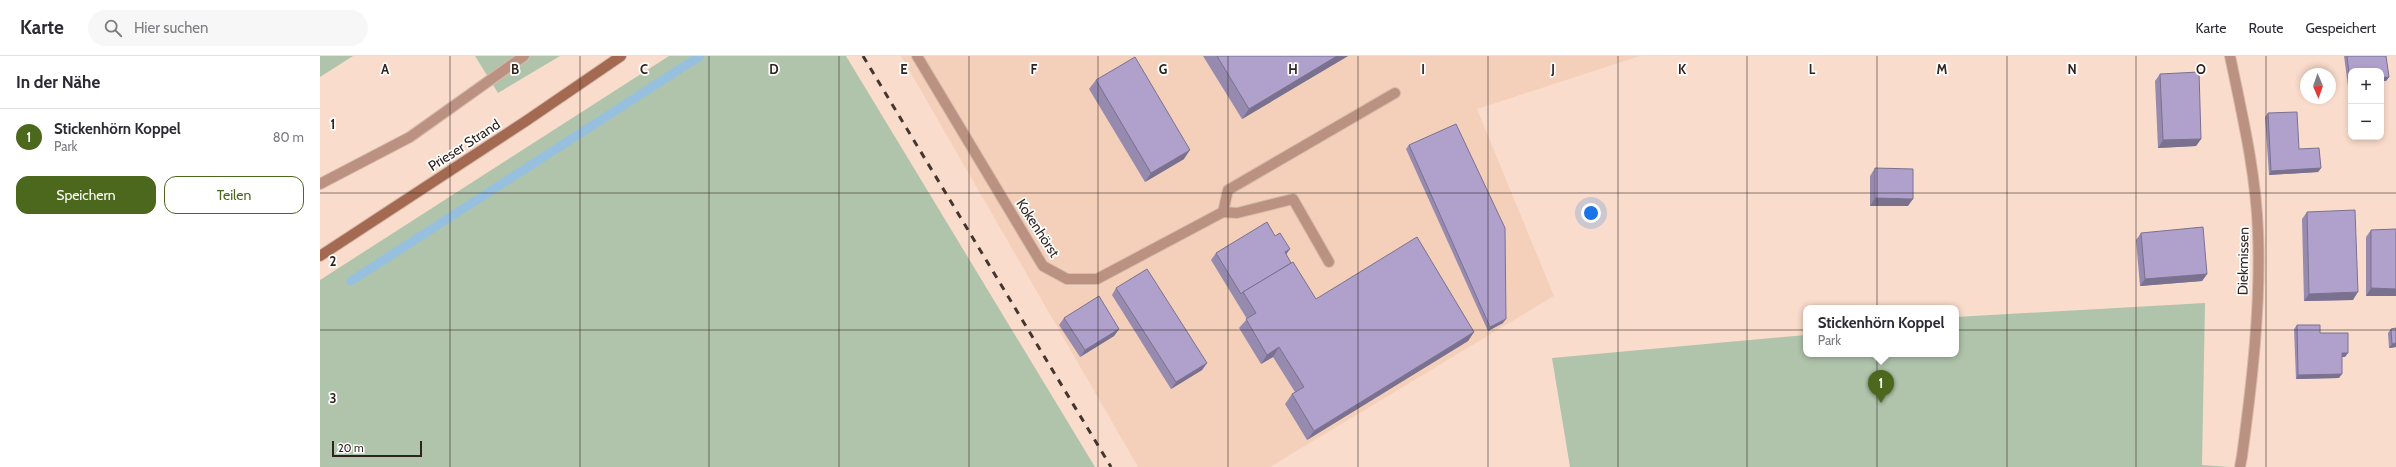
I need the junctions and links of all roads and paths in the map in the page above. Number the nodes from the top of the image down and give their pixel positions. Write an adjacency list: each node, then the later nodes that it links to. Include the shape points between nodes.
1 (524, 56): 6 (street, via 410,137)
2 (621, 56): 8 (street, Prieser Strand)
3 (917, 56): 7 (street, Kokenhörst, via 1043,266 1067,279 1097,280)
4 (2230, 56): 10 (street, Diekmissen, via 2252,163 2258,232 2249,406)
5 (1395, 93): 7 (street, via 1228,190)
6 (320, 184)
7 (1223, 212): 9 (street, via 1237,213 1293,199)
8 (320, 256)
9 (1329, 262)
10 (2240, 467)

